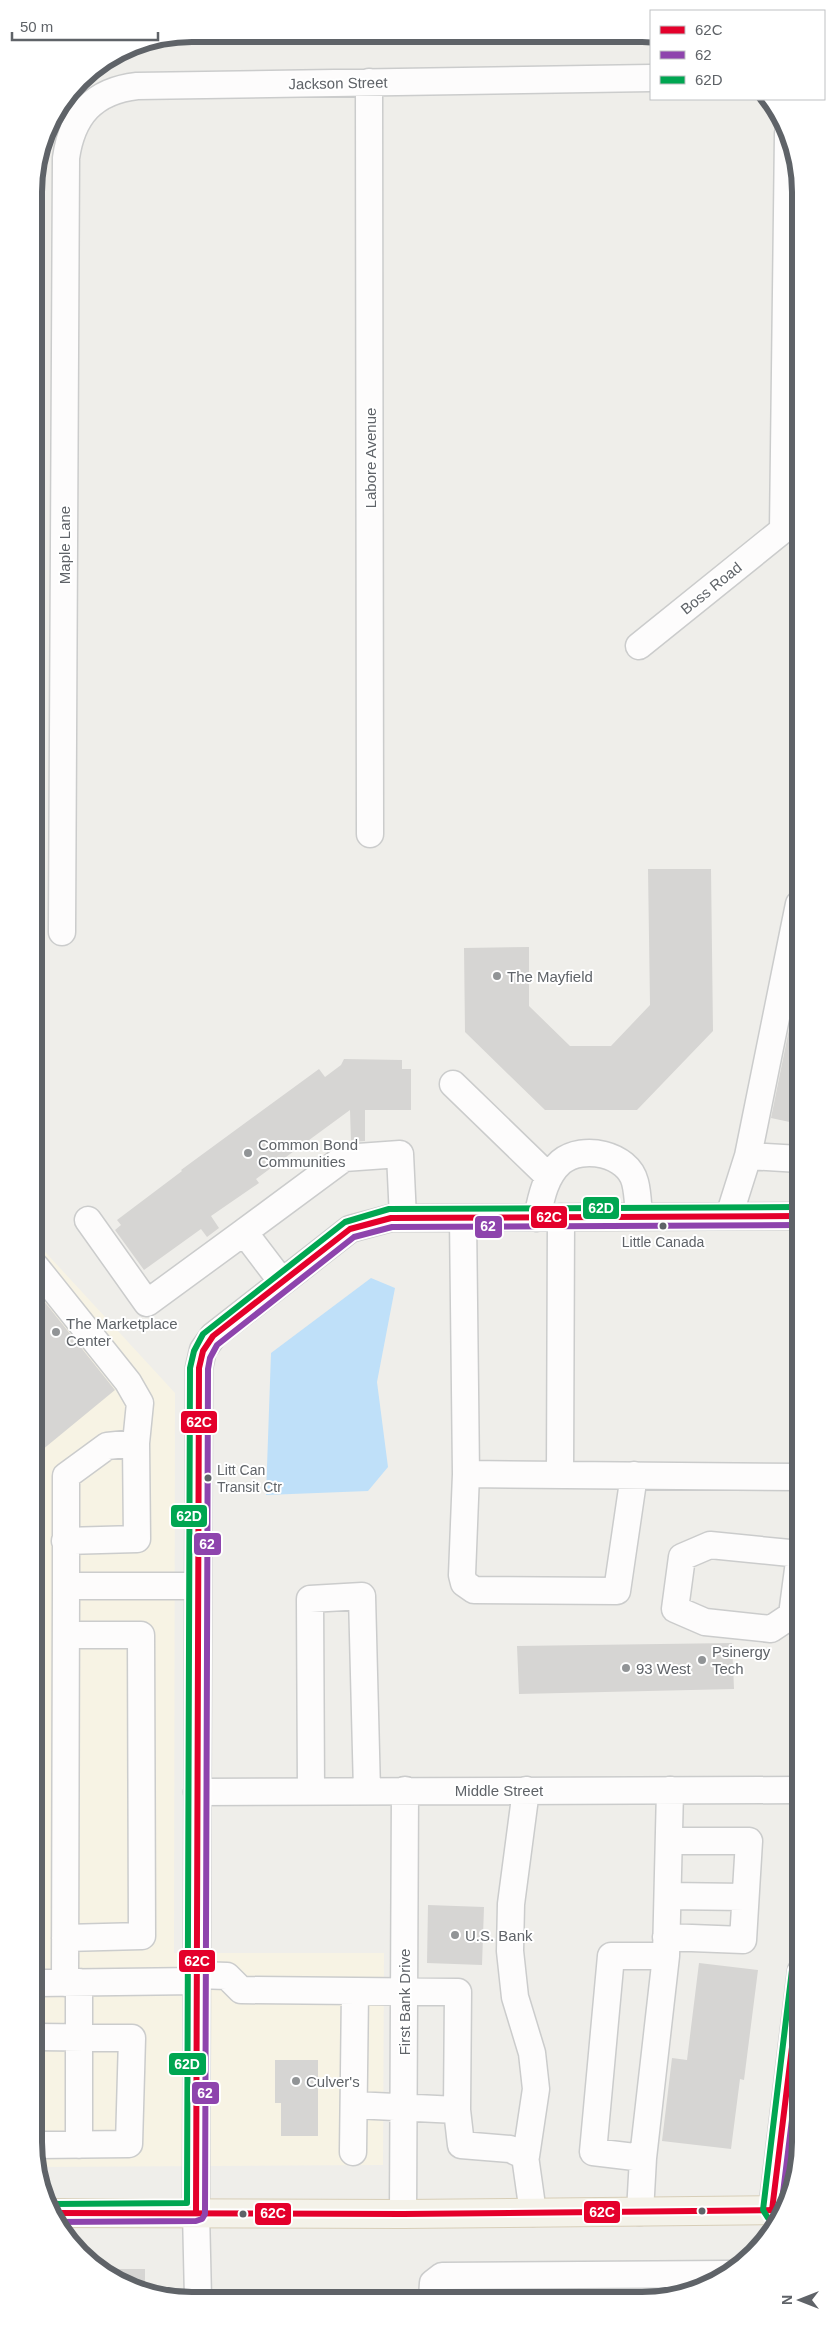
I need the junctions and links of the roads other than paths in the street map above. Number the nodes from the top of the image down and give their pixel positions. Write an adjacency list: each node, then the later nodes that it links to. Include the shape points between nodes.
1 (650, 78): 2 (street, Jackson Street)
2 (369, 82): 4 (street, Jackson Street, via 124,87 104,94 87,107 74,124); 6 (street, Labore Avenue)
3 (788, 154): 5 (street, Boss Road, via 783,530)
4 (66, 158): 7 (street, Maple Lane)
5 (639, 646)
6 (370, 834)
7 (62, 932)
8 (792, 939): 10 (street)
9 (453, 1084): 12 (street)
10 (748, 1156): 11 (street); 13 (street)
11 (792, 1159)
12 (549, 1177): 15 (street, via 562,1162 586,1152 616,1160 627,1167 635,1181); 18 (street, via 542,1194)
13 (729, 1216): 14 (street); 15 (street)
14 (792, 1216)
15 (639, 1217): 18 (street)
16 (403, 1218): 17 (street); 20 (street, via 400,1154 344,1158); 22 (street, via 350,1229)
17 (463, 1218): 18 (street); 25 (street)
18 (549, 1218): 26 (street)
19 (88, 1220): 20 (street, via 147,1303)
20 (244, 1232): 22 (street)
21 (42, 1275): 23 (street, via 128,1382 140,1403)
22 (282, 1282): 31 (street, via 213,1336 200,1359)
23 (136, 1443): 28 (street, via 107,1446 66,1476); 28 (street, via 137,1539)
24 (792, 1472): 27 (street)
25 (466, 1474): 26 (street); 27 (street, via 462,1575 464,1583 474,1590 617,1591)
26 (560, 1474): 27 (street)
27 (634, 1476)
28 (66, 1541): 30 (street)
29 (792, 1553): 32 (street, via 710,1545 682,1557 675,1609 705,1622 771,1629)
30 (66, 1586): 31 (street); 33 (street)
31 (198, 1586): 40 (street)
32 (792, 1617)
33 (66, 1634): 44 (street); 44 (street, via 141,1634 142,1936)
34 (405, 1790): 35 (street, Middle Street); 39 (street, Middle Street); 50 (street, First Bank Drive)
35 (526, 1790): 36 (street, Middle Street); 60 (street, via 511,1904 510,1951 515,1997 532,2053 536,2089)
36 (670, 1790): 37 (street, Middle Street); 41 (street)
37 (792, 1790)
38 (311, 1791): 39 (street, Middle Street); 39 (street, via 310,1599 362,1596); 40 (street, Middle Street)
39 (367, 1791)
40 (197, 1792): 46 (street)
41 (670, 1841): 42 (street); 43 (street, via 749,1841)
42 (668, 1896): 43 (street); 45 (street)
43 (745, 1897): 45 (street, via 743,1940)
44 (65, 1938): 47 (street)
45 (666, 1946): 61 (street); 61 (street, via 611,1956 593,2152)
46 (197, 1978): 47 (street); 49 (street, via 227,1976 241,1990); 64 (street)
47 (72, 1982): 48 (street); 52 (street)
48 (42, 1983)
49 (354, 1992): 50 (street); 54 (street)
50 (404, 1992): 55 (street, First Bank Drive); 56 (street, via 458,1992)
51 (42, 2037): 52 (street)
52 (78, 2037): 58 (street); 58 (street, via 132,2038 129,2144)
53 (792, 2065): 62 (street)
54 (354, 2105): 55 (street); 59 (street)
55 (404, 2106): 56 (street); 68 (street, First Bank Drive)
56 (457, 2110): 60 (street, via 461,2145 510,2149)
57 (42, 2145): 58 (street)
58 (79, 2145)
59 (353, 2152)
60 (526, 2156): 67 (street)
61 (643, 2158): 65 (street)
62 (778, 2205)
63 (776, 2210): 65 (main road)
64 (196, 2212): 66 (main road); 68 (main road); 70 (street)
65 (640, 2212): 67 (main road)
66 (60, 2213)
67 (533, 2213): 68 (main road)
68 (403, 2214)
69 (714, 2274): 71 (street, via 442,2276 433,2283)
70 (198, 2292)
71 (432, 2292)

